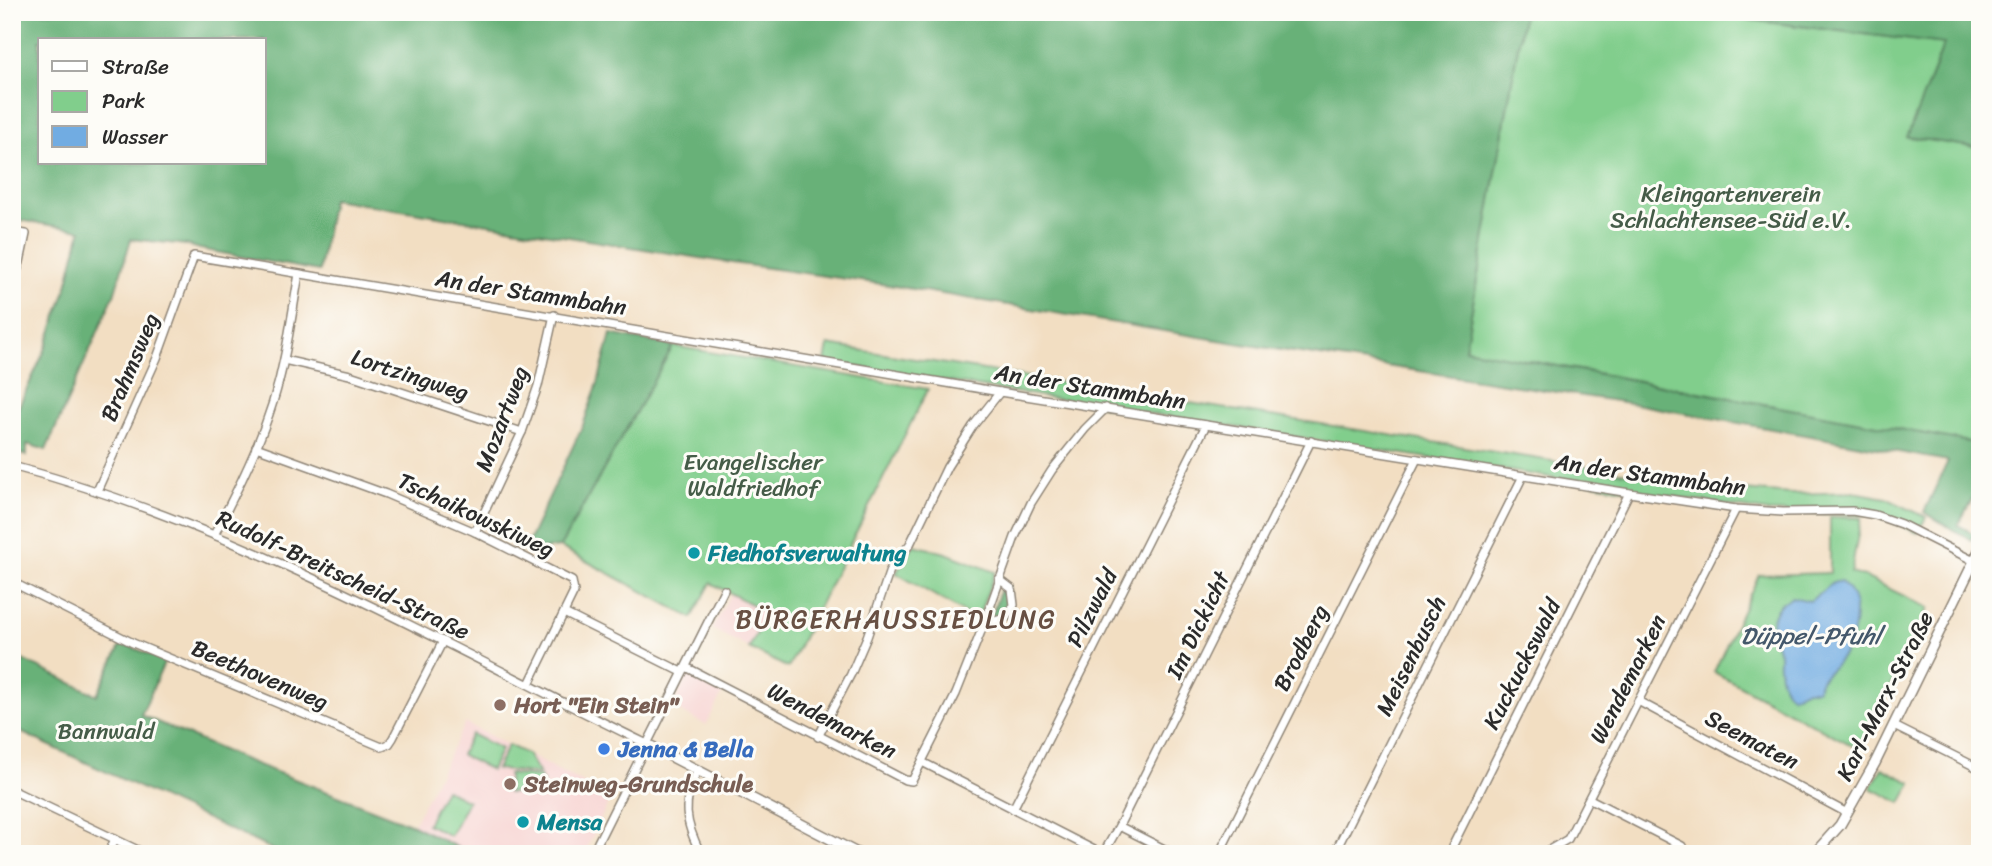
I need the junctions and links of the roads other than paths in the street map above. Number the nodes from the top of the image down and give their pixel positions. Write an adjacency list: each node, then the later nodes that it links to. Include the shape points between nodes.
1 (12, 232): 4 (street, via 26,234)
2 (194, 256): 3 (street, An der Stammbahn); 16 (street, Brahmsweg, via 157,358)
3 (299, 274): 5 (street, An der Stammbahn); 6 (street)
4 (12, 285)
5 (554, 316): 7 (street, An der Stammbahn); 10 (street, Mozartweg)
6 (284, 360): 10 (street, Lortzingweg, via 350,375); 12 (street)
7 (1000, 392): 8 (street, An der Stammbahn); 33 (street, via 947,467 911,544 890,570 862,649)
8 (1106, 408): 9 (street, An der Stammbahn); 23 (street, via 1052,470 1031,503)
9 (1206, 425): 11 (street, An der Stammbahn); 40 (street, Pilzwald)
10 (522, 432): 19 (street, Mozartweg)
11 (1311, 441): 13 (street, An der Stammbahn); 42 (street, Im Dickicht)
12 (256, 447): 19 (street, Tschaikowskiweg, via 386,494); 20 (street)
13 (1417, 459): 15 (street, An der Stammbahn); 52 (street, Brodberg)
14 (12, 466): 16 (street, Rudolf-Breitscheid-Straße)
15 (1522, 476): 17 (street, An der Stammbahn); 53 (street, Meisenbusch)
16 (97, 491): 20 (street, Rudolf-Breitscheid-Straße)
17 (1629, 493): 18 (street, An der Stammbahn); 54 (street, Kuckuckswald)
18 (1736, 509): 22 (street, An der Stammbahn, via 1875,515); 31 (street, Wendemarken)
19 (475, 533): 26 (street, Tschaikowskiweg, via 572,581 574,592)
20 (214, 535): 28 (street, Rudolf-Breitscheid-Straße)
21 (1980, 549): 22 (street, Karl-Marx-Straße)
22 (1977, 563): 32 (street, Karl-Marx-Straße)
23 (999, 579): 27 (street); 27 (street, via 1012,589 1014,605 1006,618)
24 (12, 582): 28 (street, Beethovenweg, via 133,643 382,747 393,738)
25 (724, 590): 29 (street)
26 (564, 613): 29 (street, Wendemarken); 30 (street, Tschaikowskiweg)
27 (984, 624): 35 (street)
28 (443, 641): 30 (street, Rudolf-Breitscheid-Straße)
29 (684, 670): 33 (street, Wendemarken); 34 (street)
30 (529, 684): 34 (street, Rudolf-Breitscheid-Straße)
31 (1638, 701): 39 (street, Wendemarken); 41 (street, Seematen)
32 (1894, 726): 36 (street); 41 (street, Karl-Marx-Straße)
33 (818, 737): 35 (street, Wendemarken, via 909,781)
34 (647, 744): 37 (street); 47 (street)
35 (922, 762): 40 (street, Wendemarken)
36 (1980, 769)
37 (698, 771): 48 (street, via 687,796 687,814); 49 (street)
38 (12, 790): 43 (street)
39 (1590, 799): 44 (street); 55 (street, Wendemarken, via 1568,839)
40 (1013, 809): 50 (street, Wendemarken)
41 (1847, 813): 56 (street, Karl-Marx-Straße)
42 (1119, 826): 50 (street, Wendemarken); 51 (street)
43 (115, 839): 45 (street); 46 (street)
44 (1682, 846)
45 (108, 854)
46 (146, 854)
47 (592, 854)
48 (701, 854)
49 (859, 854)
50 (1103, 854)
51 (1174, 854)
52 (1219, 854)
53 (1334, 854)
54 (1452, 854)
55 (1542, 854)
56 (1814, 854)

